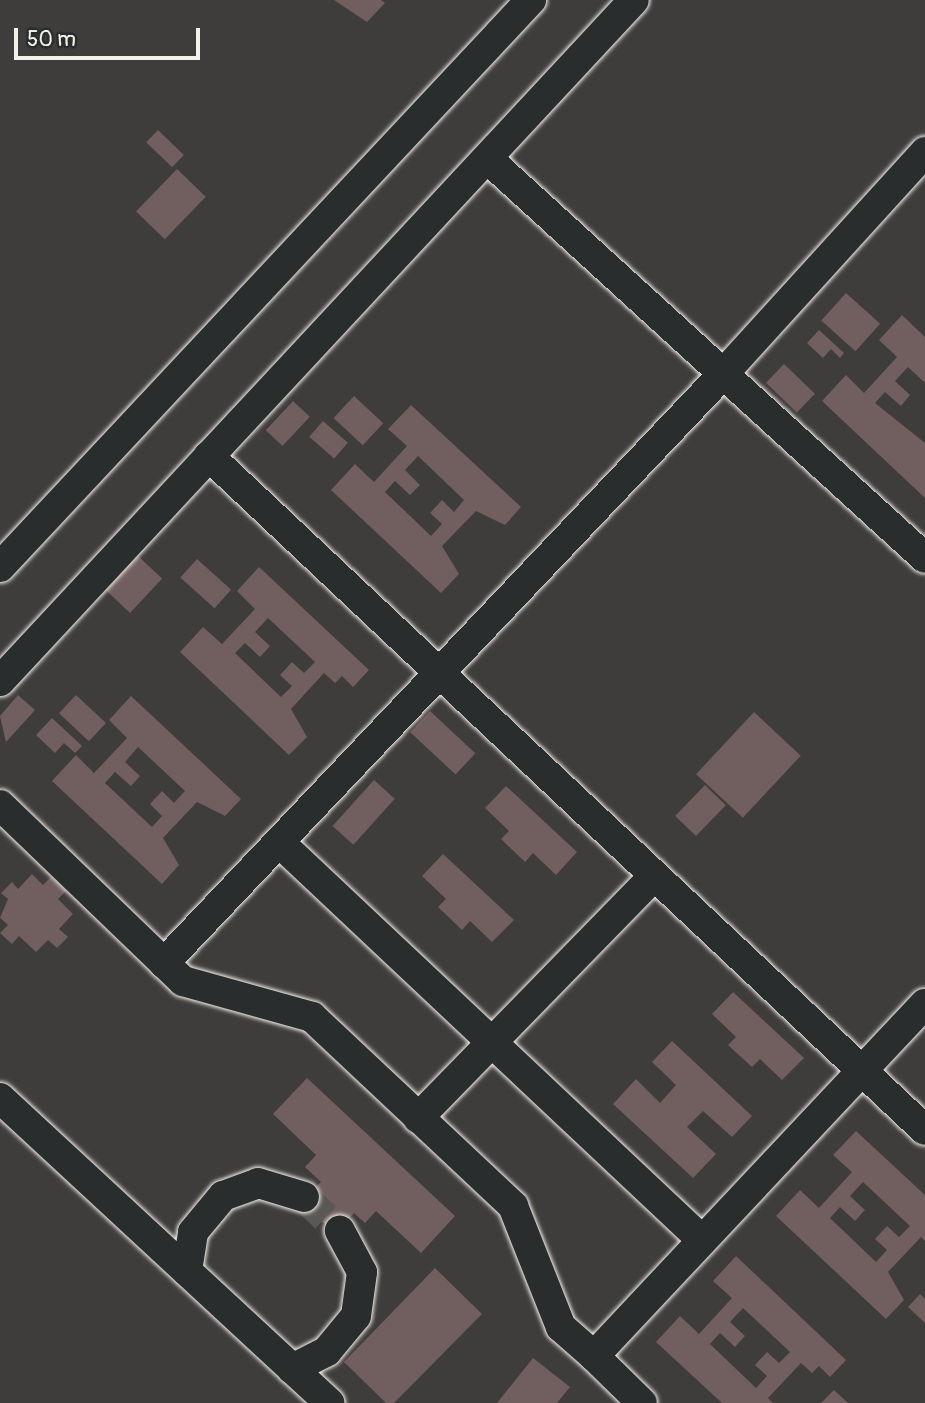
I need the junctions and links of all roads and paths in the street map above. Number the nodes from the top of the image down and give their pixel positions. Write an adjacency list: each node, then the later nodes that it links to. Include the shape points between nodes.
1 (531, 0): 8 (street)
2 (634, 0): 4 (street)
3 (925, 152): 5 (street)
4 (489, 160): 5 (street); 6 (street)
5 (724, 373): 7 (street); 9 (street)
6 (209, 456): 9 (street); 10 (street)
7 (925, 558)
8 (0, 567)
9 (437, 670): 12 (street); 13 (street)
10 (0, 681)
11 (0, 805): 14 (street)
12 (279, 842): 14 (street); 16 (street)
13 (653, 877): 16 (street); 17 (street)
14 (164, 963): 19 (street, via 183,981 312,1017)
15 (925, 1004): 17 (street)
16 (492, 1042): 19 (street); 23 (street)
17 (862, 1072): 20 (street); 23 (street)
18 (0, 1098): 24 (street)
19 (418, 1118): 25 (street, via 513,1206 561,1327)
20 (925, 1130)
21 (304, 1197): 24 (street, via 258,1183 223,1196 193,1232)
22 (340, 1231): 26 (street, via 362,1272 356,1316 327,1352)
23 (702, 1240): 25 (street)
24 (187, 1271): 26 (street)
25 (594, 1356): 28 (street)
26 (292, 1368): 27 (street)
27 (329, 1403)
28 (642, 1403)

